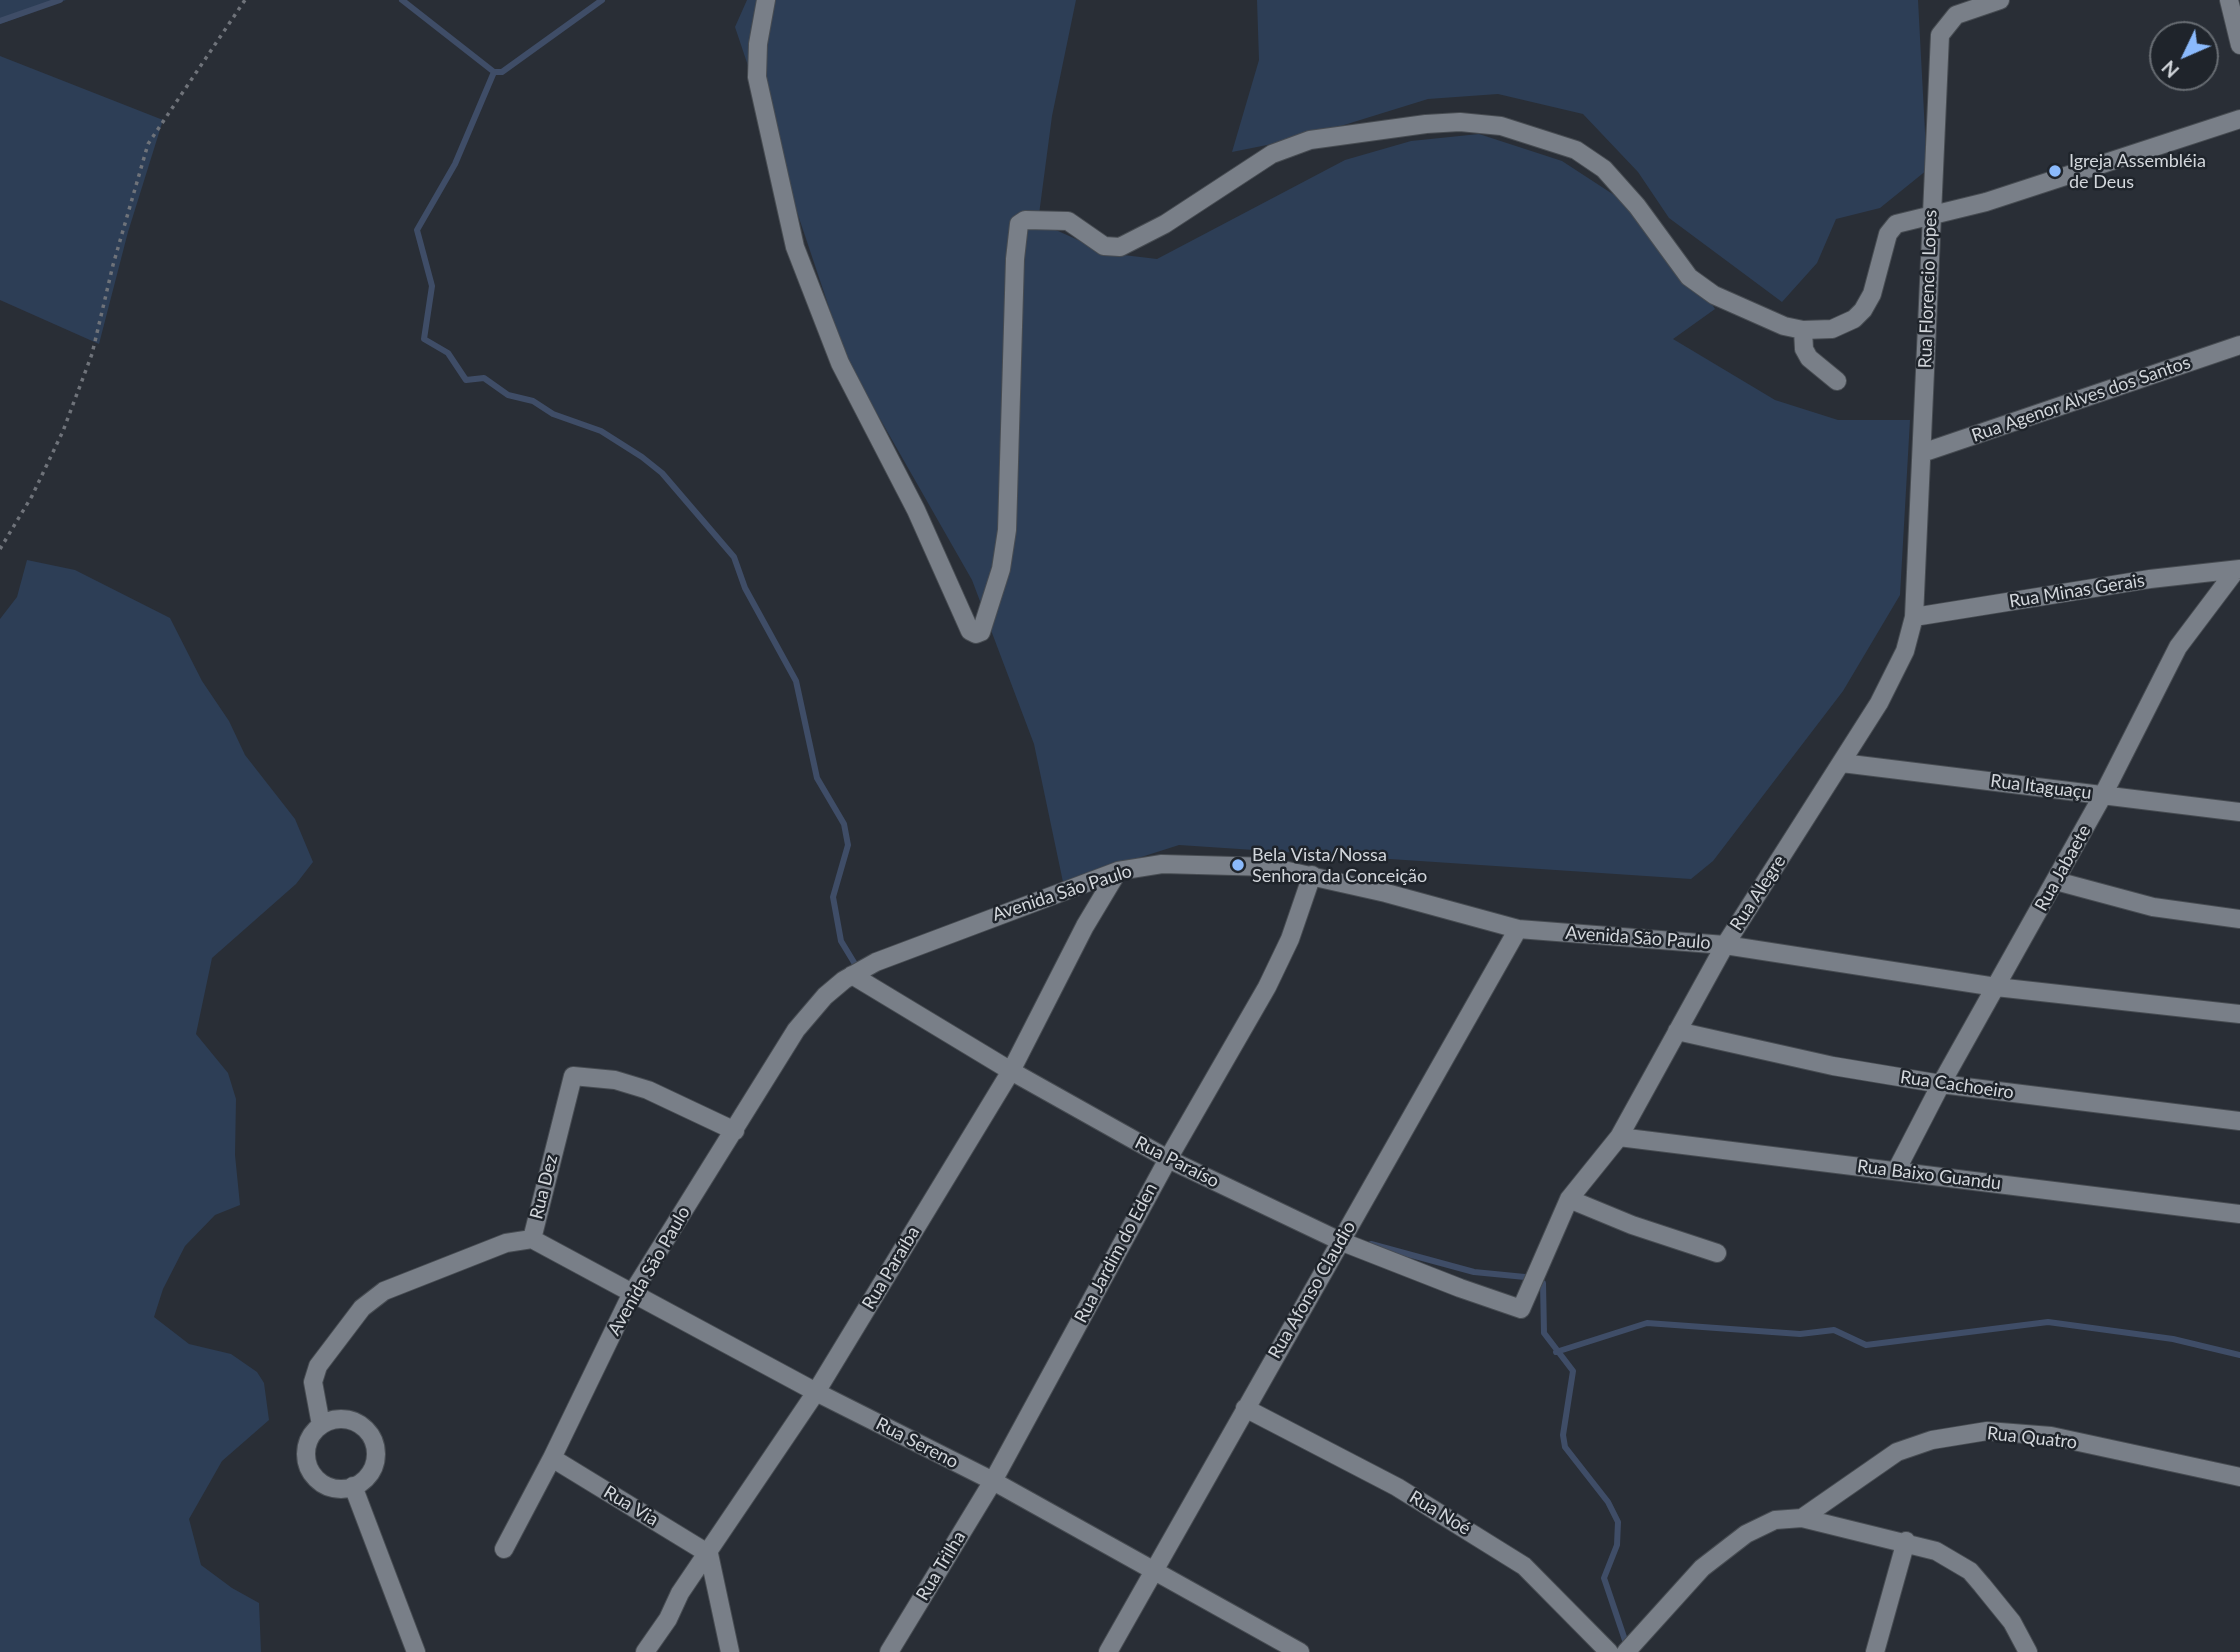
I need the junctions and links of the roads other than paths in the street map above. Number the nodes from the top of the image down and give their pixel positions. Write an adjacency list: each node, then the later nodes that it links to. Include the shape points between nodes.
1 (766, 0): 7 (street, via 757,77 796,247 840,363 973,634 981,632 1007,530 1015,259 1019,224 1025,219 1068,221 1104,246 1120,247 1165,224 1272,154 1310,141 1426,124 1501,126 1548,139 1590,158 1615,178 1689,277 1737,307)
2 (2000, 0): 6 (street, Rua Florencio Lopes, via 1956,15 1940,35)
3 (2229, 0): 4 (street)
4 (2240, 45)
5 (2240, 119): 6 (street)
6 (1931, 218): 7 (street, via 1903,222 1891,229 1872,294 1854,319 1832,329); 10 (street, Rua Florencio Lopes)
7 (1803, 330): 9 (street, via 1809,358)
8 (2240, 345): 10 (street, Rua Agenor Alves dos Santos)
9 (1837, 381)
10 (1922, 453): 12 (street, Rua Florencio Lopes)
11 (2238, 569): 12 (street, Rua Minas Gerais); 14 (street, Rua Jabaete, via 2178,647)
12 (1914, 617): 13 (street, Rua Alegre, via 1897,669)
13 (1842, 763): 14 (street, Rua Itaguaçu); 21 (street, Rua Alegre)
14 (2103, 795): 15 (street, Rua Itaguaçu); 18 (street, Rua Jabaete)
15 (2240, 812)
16 (1118, 871): 17 (street, Avenida São Paulo, via 1162,864 1219,865 1270,867); 22 (street, Avenida São Paulo, via 933,938); 26 (street, Rua Paraíba)
17 (1312, 876): 20 (street, Avenida São Paulo); 31 (street, Rua Jardim do Eden, via 1267,987)
18 (2056, 881): 19 (street, via 2153,907); 23 (street, Rua Jabaete)
19 (2240, 919)
20 (1518, 929): 21 (street, Avenida São Paulo); 36 (street, Rua Afonso Claudio)
21 (1725, 945): 23 (street, Avenida São Paulo); 25 (street, Rua Alegre)
22 (852, 975): 26 (street, Rua Paraíso); 29 (street, Avenida São Paulo, via 824,996 796,1030)
23 (1996, 987): 24 (street, Avenida São Paulo); 27 (street, Rua Jabaete)
24 (2240, 1014)
25 (1677, 1031): 27 (street, Rua Cachoeiro, via 1833,1066); 30 (street, Rua Alegre)
26 (1010, 1071): 31 (street, Rua Paraíso); 40 (street, Rua Paraíba)
27 (1941, 1084): 28 (street, Rua Cachoeiro); 32 (street, Rua Jabaete)
28 (2240, 1121)
29 (735, 1131): 35 (street, Rua Dez, via 648,1090 615,1080 573,1076); 38 (street, Avenida São Paulo)
30 (1619, 1137): 32 (street, Rua Baixo Guandu); 33 (street, Rua Alegre)
31 (1168, 1159): 36 (street, Rua Paraíso); 45 (street, Rua Jardim do Eden)
32 (1896, 1171): 34 (street, Rua Baixo Guandu)
33 (1569, 1199): 37 (street); 39 (street, Rua Alegre)
34 (2240, 1214)
35 (532, 1239): 38 (street, Rua Sereno); 42 (street, Rua Dez, via 506,1243 384,1291 362,1308 318,1366 313,1390)
36 (1340, 1241): 39 (street, Rua Paraíso); 41 (street, Rua Afonso Claudio)
37 (1717, 1253)
38 (631, 1295): 40 (street, Rua Sereno); 43 (street, Avenida São Paulo)
39 (1521, 1309)
40 (816, 1392): 45 (street, Rua Sereno); 50 (street, Rua Paraíba)
41 (1245, 1408): 51 (street, Rua Afonso Claudio); 59 (street, Rua Noé, via 1397,1486 1524,1566)
42 (321, 1425): 46 (street, via 309,1441 310,1470 334,1488); 46 (street, via 349,1420 372,1437 374,1466)
43 (552, 1458): 49 (street, Avenida São Paulo); 50 (street, Rua Via)
44 (2240, 1477): 47 (street, Rua Quatro, via 2051,1436 1987,1431 1932,1440 1897,1452)
45 (993, 1481): 51 (street, Rua Sereno); 56 (street, Rua Trilha)
46 (353, 1486): 53 (street)
47 (1802, 1518): 48 (street); 52 (street, via 1775,1520 1746,1534 1702,1568)
48 (1906, 1541): 60 (street); 61 (street, via 1936,1551 1970,1571 2008,1615)
49 (504, 1549)
50 (709, 1553): 54 (street, Rua Paraíba); 55 (street)
51 (1152, 1572): 57 (street, Rua Afonso Claudio); 58 (street, Rua Sereno)
52 (1633, 1648)
53 (416, 1652)
54 (645, 1652)
55 (730, 1652)
56 (889, 1652)
57 (1108, 1652)
58 (1300, 1652)
59 (1609, 1652)
60 (1875, 1652)
61 (2028, 1652)

